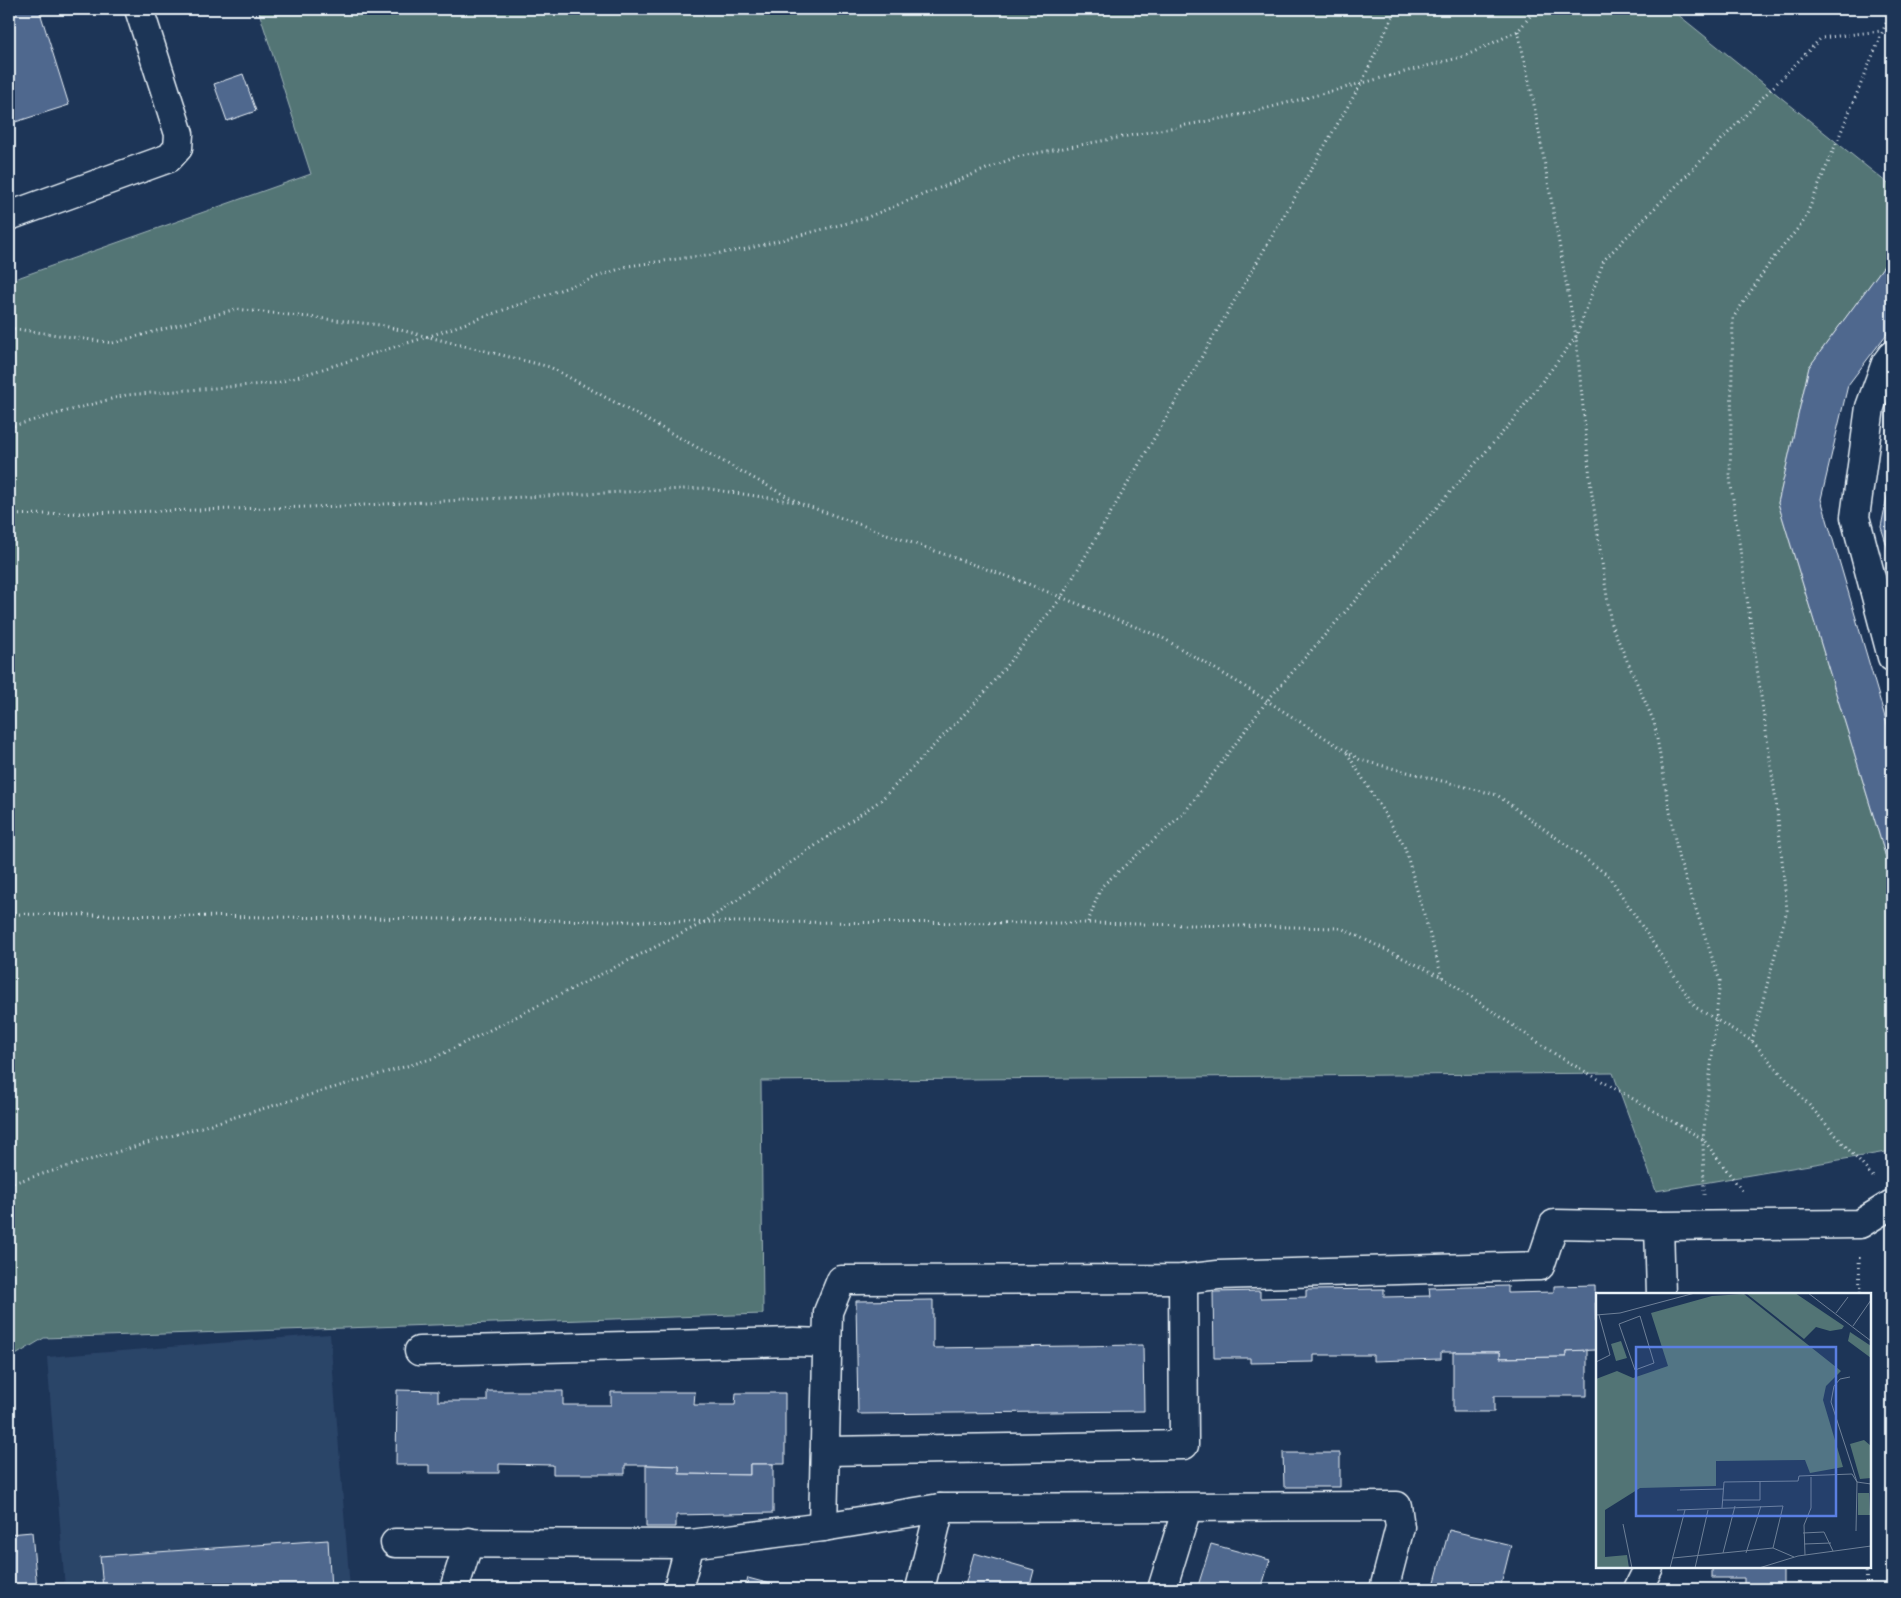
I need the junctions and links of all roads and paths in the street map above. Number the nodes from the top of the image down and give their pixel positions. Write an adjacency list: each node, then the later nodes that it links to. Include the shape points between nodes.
1 (139, 9): 8 (lane, via 178,134 178,148 169,158)
2 (1396, 9): 7 (path)
3 (1536, 9): 5 (path)
4 (1892, 9): 6 (path)
5 (1518, 31): 7 (path, via 1465,56); 11 (path)
6 (1881, 31): 11 (path, via 1821,38 1604,260); 25 (path, via 1804,221 1771,261 1733,318 1730,478 1777,809 1787,910)
7 (1362, 82): 10 (path, via 1245,114 1016,157 863,219 742,250 628,266); 16 (path)
8 (9, 216)
9 (9, 328): 10 (path, via 113,343 236,309 380,325)
10 (427, 337): 13 (path, via 277,383 126,395); 14 (path, via 550,367)
11 (1576, 337): 18 (path, via 1510,424); 24 (path, via 1591,488 1612,624 1654,722 1678,856 1720,981)
12 (1892, 355): 17 (lane, via 1870,407 1855,517)
13 (9, 427)
14 (799, 503): 15 (path, via 703,488 346,506); 16 (path)
15 (9, 515)
16 (1062, 598): 18 (path, via 1161,637); 21 (path, via 981,697 881,800)
17 (1892, 657)
18 (1267, 701): 19 (path); 22 (path, via 1185,812 1101,887)
19 (1345, 751): 23 (path, via 1404,846); 24 (path, via 1360,760 1497,796 1609,876 1695,1008)
20 (9, 914): 21 (path)
21 (705, 922): 22 (path); 27 (path, via 434,1058)
22 (1088, 923): 23 (path, via 1341,928)
23 (1442, 977): 26 (path, via 1558,1056)
24 (1716, 1020): 25 (path); 26 (path)
25 (1752, 1041): 28 (path)
26 (1703, 1139): 30 (path); 31 (path)
27 (9, 1184)
28 (1886, 1195): 29 (lane)
29 (1860, 1224): 31 (lane); 35 (path)
30 (1705, 1225): 31 (lane); 32 (lane)
31 (1767, 1225)
32 (1659, 1226): 33 (lane, via 1554,1224 1540,1266 1218,1275); 34 (lane)
33 (1183, 1279): 36 (lane, via 841,1280 828,1312); 38 (lane, via 1184,1445)
34 (1661, 1293)
35 (1860, 1293)
36 (826, 1343): 37 (lane); 38 (lane)
37 (419, 1351)
38 (825, 1451): 41 (lane)
39 (940, 1508): 40 (lane); 41 (lane); 49 (lane)
40 (1187, 1508): 50 (lane); 51 (lane, via 1397,1506 1400,1527)
41 (823, 1527): 44 (lane)
42 (469, 1542): 43 (lane); 44 (lane); 47 (lane)
43 (395, 1543)
44 (690, 1544): 48 (lane)
45 (1648, 1568): 52 (lane)
46 (1866, 1568): 53 (path)
47 (454, 1589)
48 (678, 1589)
49 (920, 1589)
50 (1162, 1589)
51 (1384, 1589)
52 (1638, 1589)
53 (1867, 1589)

